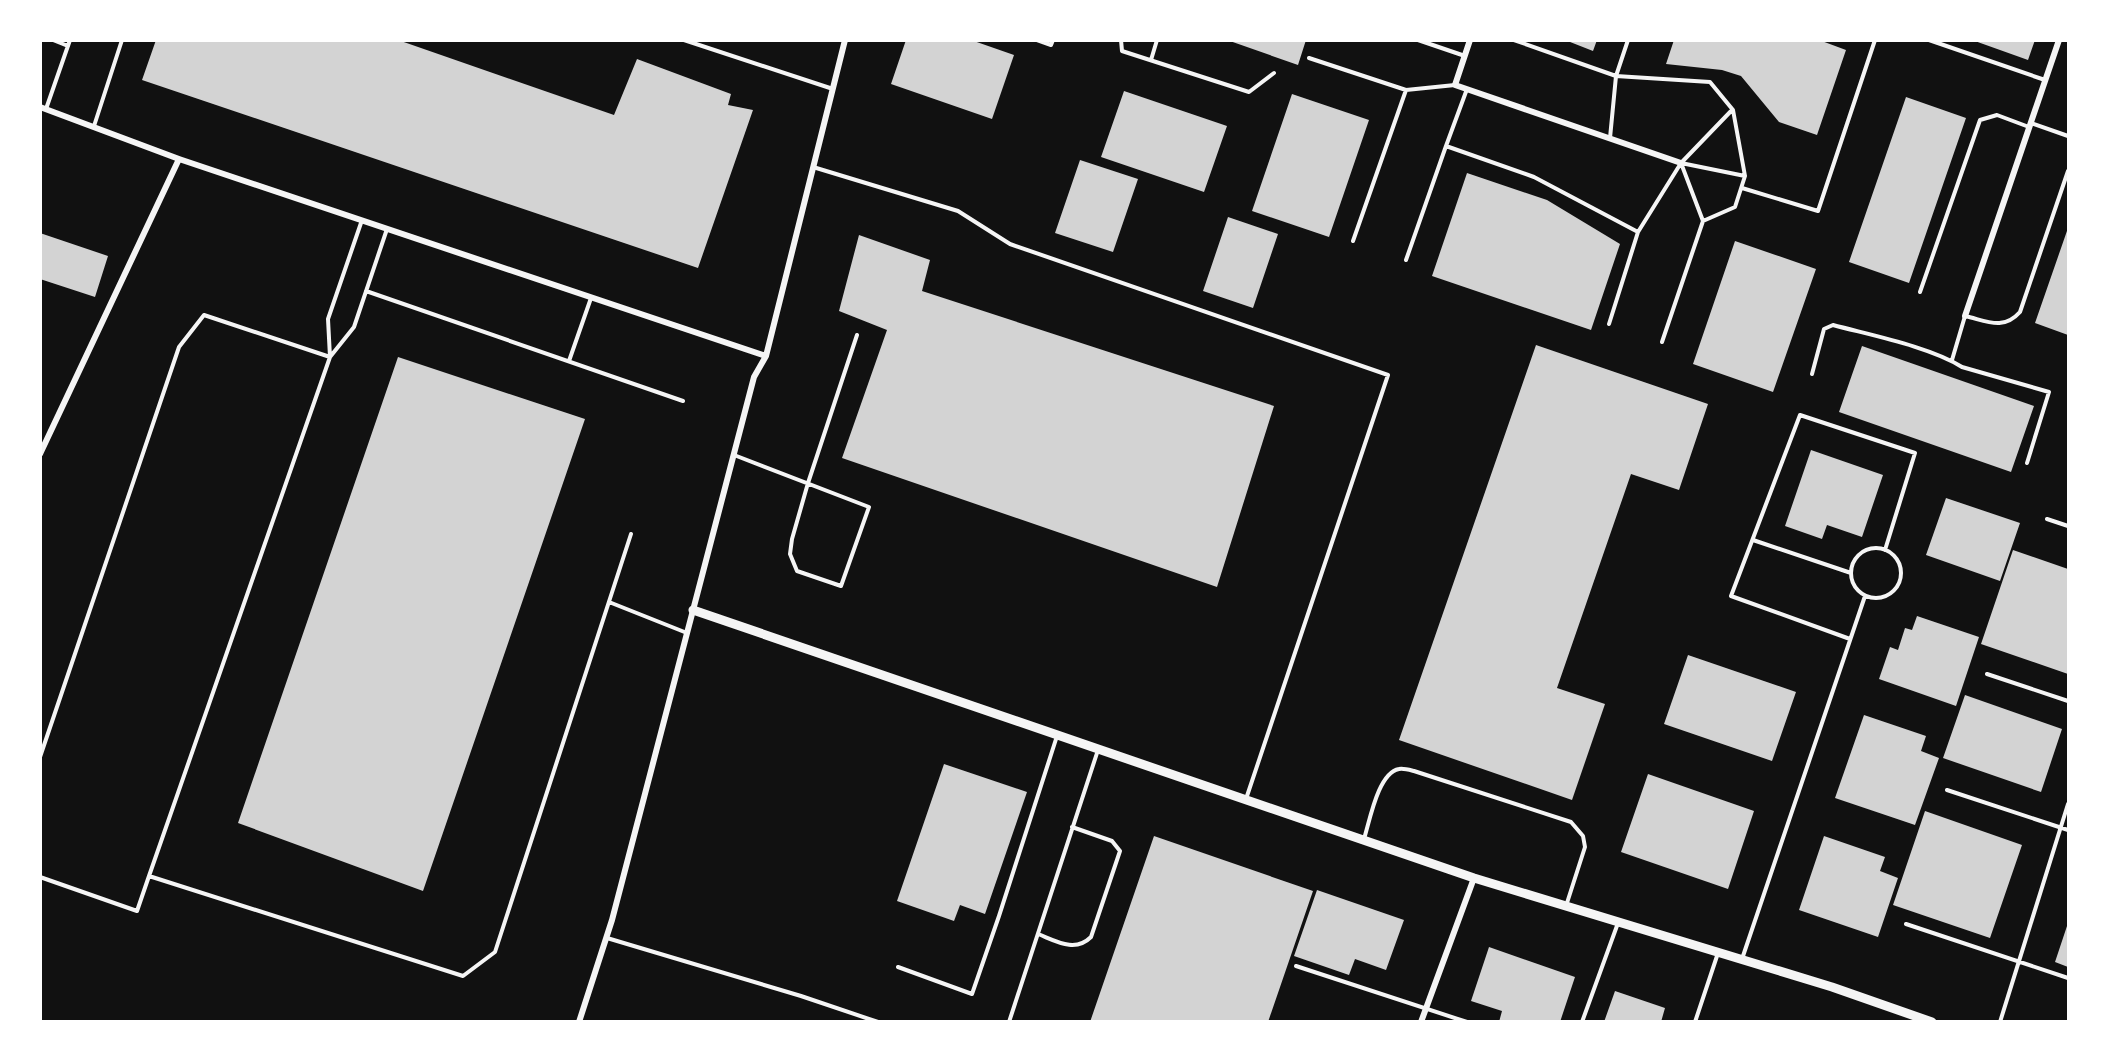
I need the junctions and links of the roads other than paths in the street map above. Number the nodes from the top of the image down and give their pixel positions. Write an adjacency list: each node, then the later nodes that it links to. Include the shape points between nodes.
1 (52, 40): 17 (lane)
2 (70, 40): 17 (lane)
3 (123, 40): 31 (lane)
4 (684, 40): 25 (lane)
5 (845, 40): 25 (street)
6 (1037, 40): 7 (lane, via 1051,45)
7 (1053, 40)
8 (1121, 40): 20 (lane, via 1122,51)
9 (1157, 40): 20 (lane)
10 (1418, 40): 18 (lane)
11 (1470, 40): 18 (street)
12 (1514, 40): 22 (lane)
13 (1628, 40): 22 (lane)
14 (1875, 40): 40 (lane, via 1818,211)
15 (1929, 40): 23 (lane)
16 (2059, 40): 23 (street)
17 (68, 46): 28 (lane)
18 (1464, 56): 24 (street)
19 (1309, 58): 27 (lane)
20 (1150, 60): 21 (lane, via 1249,92)
21 (1274, 73)
22 (1616, 76): 29 (lane, via 1710,82); 33 (lane)
23 (2046, 80): 30 (street)
24 (1455, 85): 26 (street); 27 (lane)
25 (833, 89): 37 (street)
26 (1467, 89): 33 (street); 34 (lane)
27 (1406, 90): 45 (lane)
28 (43, 108): 31 (street)
29 (1733, 110): 36 (lane); 39 (lane)
30 (2031, 125): 32 (lane); 48 (lane, via 1997,114 1980,120); 50 (street)
31 (93, 127): 35 (street)
32 (2068, 136)
33 (1610, 138): 36 (street)
34 (1446, 146): 44 (lane, via 1534,177); 46 (lane)
35 (179, 159): 41 (street); 60 (street)
36 (1681, 162): 39 (lane); 42 (lane); 44 (lane)
37 (813, 167): 54 (street); 81 (lane, via 958,211 1010,244 1388,375)
38 (2068, 171): 50 (lane, via 2020,312 2011,322 2000,324)
39 (1745, 176): 40 (lane)
40 (1742, 188): 42 (lane, via 1735,207)
41 (362, 220): 43 (street); 55 (lane, via 328,319)
42 (1702, 221): 53 (lane)
43 (387, 229): 47 (lane); 49 (street)
44 (1638, 232): 51 (lane)
45 (1353, 241)
46 (1406, 260)
47 (366, 291): 55 (lane, via 354,327); 57 (lane)
48 (1920, 292)
49 (591, 298): 54 (street); 57 (lane)
50 (1965, 316): 56 (lane)
51 (1610, 324)
52 (857, 335): 63 (lane)
53 (1662, 342)
54 (766, 356): 61 (street, via 754,377)
55 (330, 357): 79 (lane, via 204,315 179,347); 87 (lane)
56 (1952, 360): 58 (lane, via 1833,326 1824,329); 62 (lane, via 1962,367 2049,392)
57 (569, 361): 59 (lane)
58 (1812, 374)
59 (683, 401)
60 (40, 454)
61 (734, 455): 63 (lane); 72 (street)
62 (2027, 463)
63 (808, 483): 63 (lane, via 869,507 841,586 798,571 790,554)
64 (2047, 519): 65 (lane)
65 (2068, 526)
66 (631, 534): 71 (lane)
67 (1753, 540): 68 (lane, via 1800,415 1915,453); 69 (lane); 74 (lane, via 1731,597)
68 (1885, 550): 69 (lane, via 1862,552); 70 (lane, via 1898,561 1898,585 1885,597)
69 (1851, 573): 70 (lane, via 1855,588)
70 (1865, 596): 74 (lane)
71 (609, 603): 73 (lane); 87 (lane, via 495,952 463,976)
72 (693, 610): 73 (street); 77 (street)
73 (687, 633): 94 (street)
74 (1851, 639): 96 (lane)
75 (1987, 674): 76 (lane)
76 (2068, 700)
77 (1057, 735): 78 (street); 99 (lane, via 972,994)
78 (1098, 749): 81 (street); 83 (lane)
79 (40, 756)
80 (1947, 790): 84 (lane)
81 (1245, 800): 86 (street)
82 (2068, 804): 84 (lane)
83 (1072, 827): 93 (lane); 93 (lane, via 1112,841 1120,851 1091,937 1074,946)
84 (2061, 827): 85 (lane); 97 (lane)
85 (2068, 830)
86 (1364, 840): 89 (street); 90 (lane, via 1382,782 1400,769 1571,822 1585,847)
87 (149, 876): 88 (lane, via 136,911)
88 (40, 877)
89 (1474, 878): 90 (street); 101 (street)
90 (1566, 906): 91 (street)
91 (1618, 922): 95 (street); 107 (lane)
92 (1906, 924): 97 (lane)
93 (1038, 934): 104 (lane)
94 (606, 938): 102 (street); 103 (lane)
95 (1718, 952): 96 (street); 108 (lane)
96 (1742, 960): 109 (street)
97 (2019, 961): 100 (lane); 110 (lane)
98 (1296, 966): 101 (lane)
99 (898, 967)
100 (2068, 978)
101 (1426, 1008): 105 (street); 106 (lane)
102 (579, 1022)
103 (878, 1022)
104 (1009, 1022)
105 (1421, 1022)
106 (1467, 1022)
107 (1582, 1022)
108 (1695, 1022)
109 (1932, 1022)
110 (2000, 1022)

